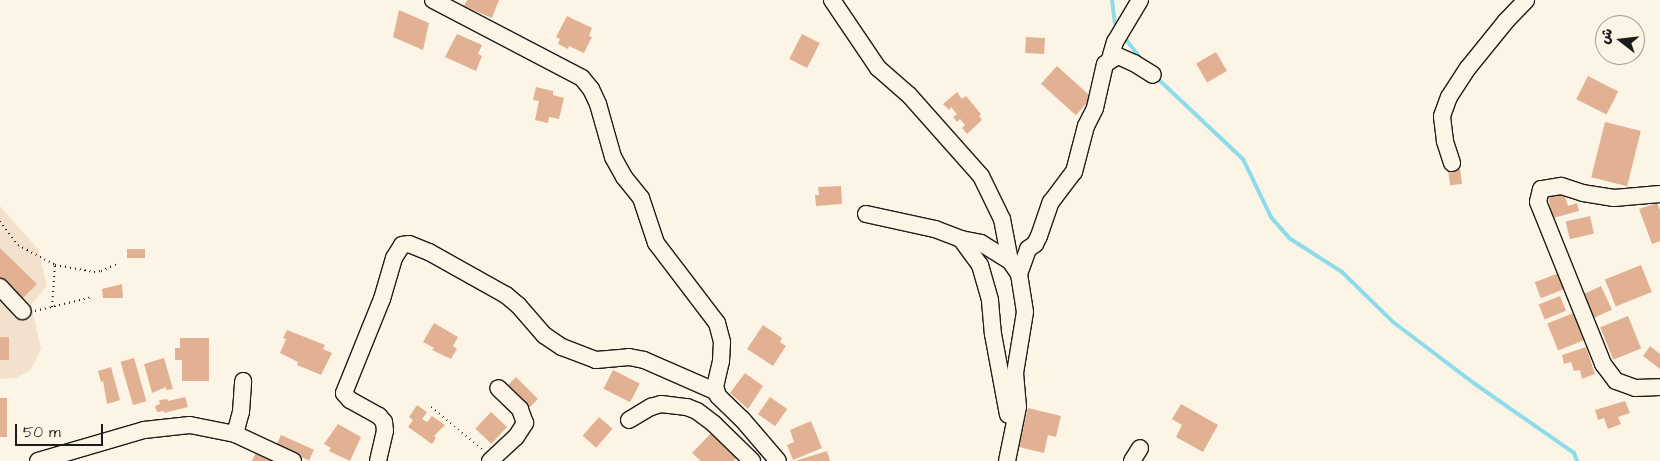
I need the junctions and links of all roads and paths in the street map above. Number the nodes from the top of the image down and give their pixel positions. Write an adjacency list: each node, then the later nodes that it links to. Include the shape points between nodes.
1 (433, 0): 22 (street, via 582,78 591,89 613,157 640,198 656,243 717,323 722,342)
2 (832, 0): 14 (street, via 878,68 909,95 981,176 1002,219)
3 (1140, 0): 5 (street, via 1115,42)
4 (1526, 0): 7 (street, via 1468,68 1449,97 1442,116)
5 (1110, 59): 6 (street, via 1125,58); 14 (street, via 1105,64 1096,108 1086,126 1074,172 1051,202 1035,244)
6 (1153, 76)
7 (1452, 163)
8 (1660, 194): 20 (street, via 1614,198 1561,186 1541,189 1538,202 1603,364 1616,380 1635,388)
9 (866, 214): 11 (street, via 935,229)
10 (0, 221): 13 (path, via 18,244)
11 (961, 239): 14 (street, via 981,243); 26 (street, via 980,265 990,301 993,334 1008,407)
12 (117, 264): 13 (path, via 94,272)
13 (55, 265): 17 (path)
14 (1014, 267): 26 (street, via 1025,312 1015,373 1018,407)
15 (0, 287): 18 (street)
16 (92, 297): 17 (path)
17 (52, 307): 18 (path)
18 (22, 311)
19 (243, 381): 25 (street, via 241,412)
20 (1660, 387)
21 (498, 388): 27 (street, via 520,409 525,423 516,438)
22 (716, 391): 30 (street, via 644,360 629,357 596,360 562,347 544,335 506,295 429,252 409,244 402,245 394,258 382,299 344,393 384,422); 32 (street)
23 (431, 407): 27 (path, via 458,427)
24 (629, 420): 31 (street, via 661,404 687,407 714,424)
25 (235, 434): 28 (street, via 190,425 144,430); 29 (street)
26 (1010, 445): 33 (street)
27 (491, 460)
28 (38, 461)
29 (293, 461)
30 (378, 461)
31 (752, 461)
32 (778, 461)
33 (1007, 461)

